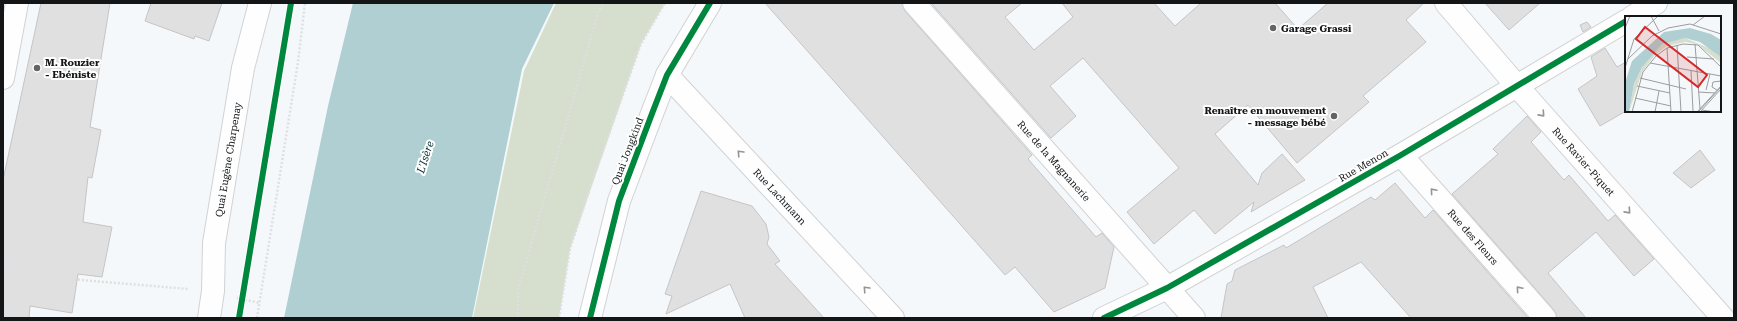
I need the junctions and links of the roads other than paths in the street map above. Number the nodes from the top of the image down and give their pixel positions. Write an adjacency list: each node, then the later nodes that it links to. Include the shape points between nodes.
1 (17, 3): 10 (street)
2 (260, 3): 14 (street, Quai Eugène Charpenay, via 243,68 214,243 213,291)
3 (710, 3): 9 (street, Quai Jongkind)
4 (914, 3): 13 (street, Rue de la Magnanerie)
5 (1446, 3): 11 (street, Rue Ravier-Piquet)
6 (1656, 3): 7 (street)
7 (1634, 16)
8 (1625, 21): 11 (street, Rue Menon)
9 (667, 75): 15 (street, Quai Jongkind, via 619,201); 16 (street, Rue Lachmann, one-way to 9)
10 (3, 78)
11 (1516, 85): 12 (street, Rue Menon); 20 (street, Rue Ravier-Piquet, one-way to 20)
12 (1401, 155): 13 (street, Rue Menon); 19 (street, Rue des Fleurs, one-way to 12)
13 (1167, 288): 17 (street, Rue Menon); 18 (street, Rue de la Magnanerie)
14 (209, 318)
15 (590, 318)
16 (893, 318)
17 (1104, 318)
18 (1194, 318)
19 (1545, 318)
20 (1723, 318)

